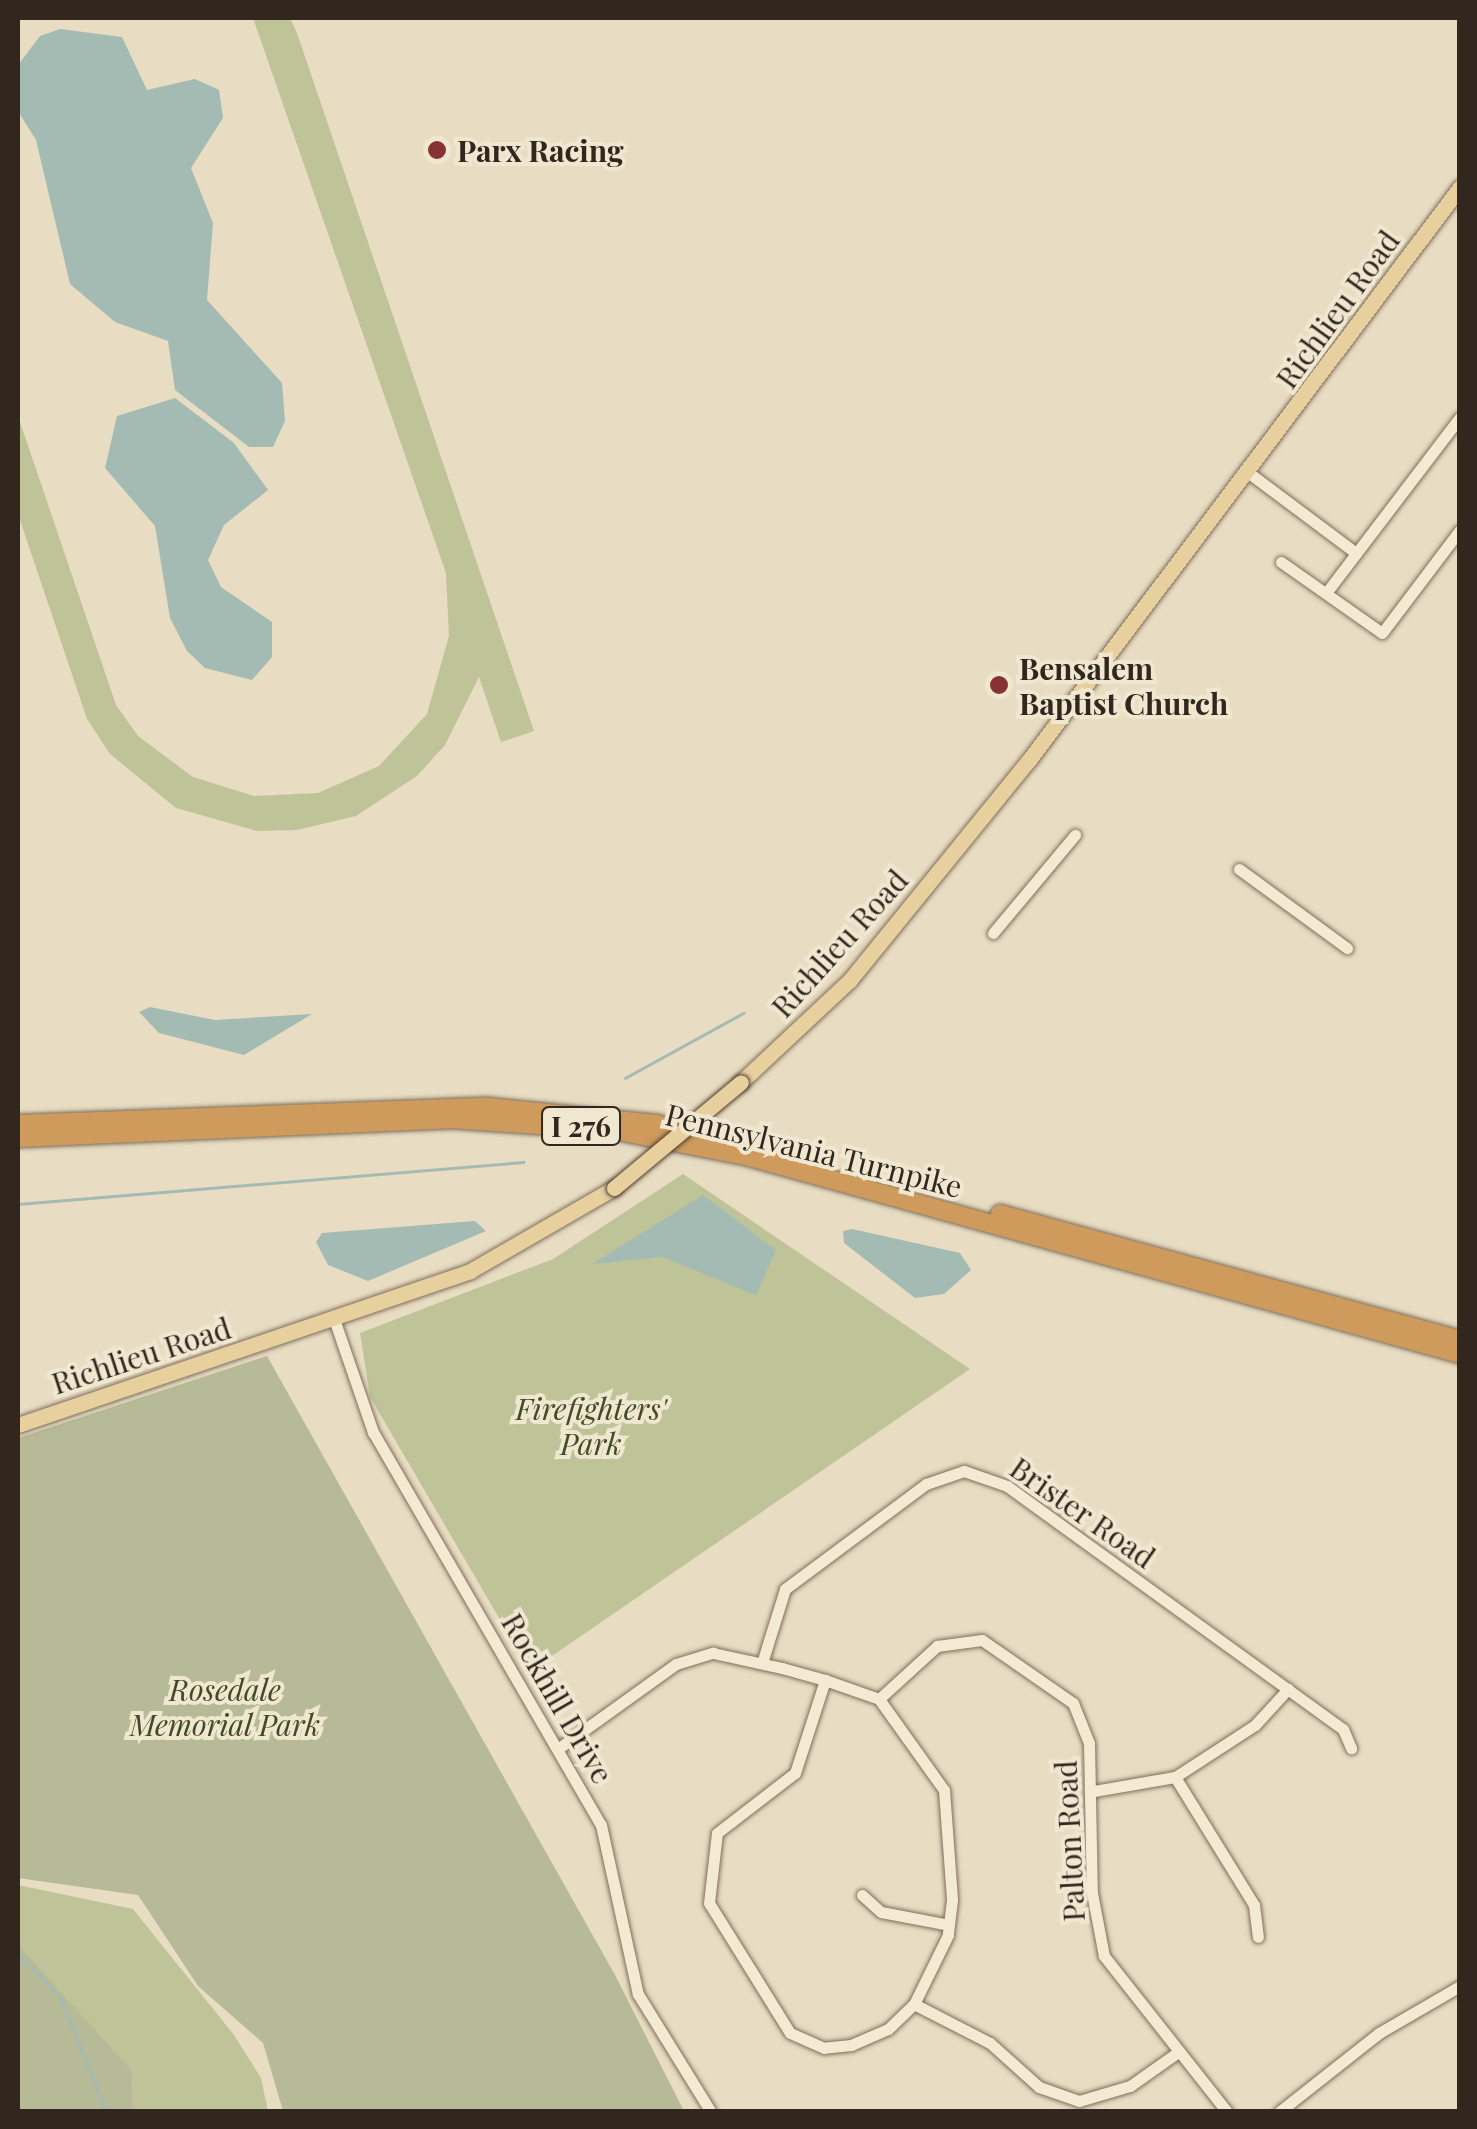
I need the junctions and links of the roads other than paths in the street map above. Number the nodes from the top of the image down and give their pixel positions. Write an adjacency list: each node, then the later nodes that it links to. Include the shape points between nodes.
1 (1460, 188): 3 (main road, Richlieu Road)
2 (1460, 417): 5 (street)
3 (1250, 473): 5 (street); 14 (main road, Richlieu Road, bridge, via 871,955 741,1082 614,1188 502,1257)
4 (1460, 530): 7 (street, via 1382,633)
5 (1356, 554): 7 (street)
6 (1281, 562): 7 (street)
7 (1326, 593)
8 (1075, 834): 10 (street)
9 (1239, 869): 11 (street)
10 (993, 933)
11 (1347, 948)
12 (18, 1124): 15 (highway, Pennsylvania Turnpike / I 276, via 412,1106 612,1117 748,1144)
13 (18, 1138): 16 (highway, Pennsylvania Turnpike / I 276, via 450,1119 613,1130 750,1157)
14 (334, 1319): 17 (main road, Richlieu Road); 22 (street, Rockhill Drive, via 373,1432)
15 (1460, 1340)
16 (1460, 1354)
17 (18, 1425)
18 (762, 1664): 19 (street); 20 (street, Brister Road, via 785,1589 926,1484 964,1471 1007,1486); 22 (street, via 713,1653 676,1664)
19 (825, 1680): 21 (street); 30 (street, via 795,1773 718,1834 709,1903 774,2012 805,2042 868,2039)
20 (1288, 1688): 23 (street, Brister Road, via 1344,1729); 24 (street, via 1255,1725)
21 (880, 1698): 25 (street, Palton Road, via 937,1646 982,1640 1073,1703); 27 (street, via 944,1790)
22 (560, 1748): 32 (street, Rockhill Drive, via 601,1825 638,1994)
23 (1350, 1748)
24 (1175, 1777): 25 (street); 28 (street, via 1254,1906)
25 (1094, 1791): 31 (street, Palton Road, via 1092,1894 1104,1956)
26 (862, 1896): 27 (street, via 881,1912)
27 (949, 1925): 30 (street)
28 (1258, 1937)
29 (1460, 1986): 34 (street)
30 (914, 2004): 31 (street, via 990,2043 1039,2087 1079,2101 1130,2086)
31 (1178, 2052): 33 (street, Palton Road)
32 (711, 2112)
33 (1228, 2112)
34 (1279, 2112)

